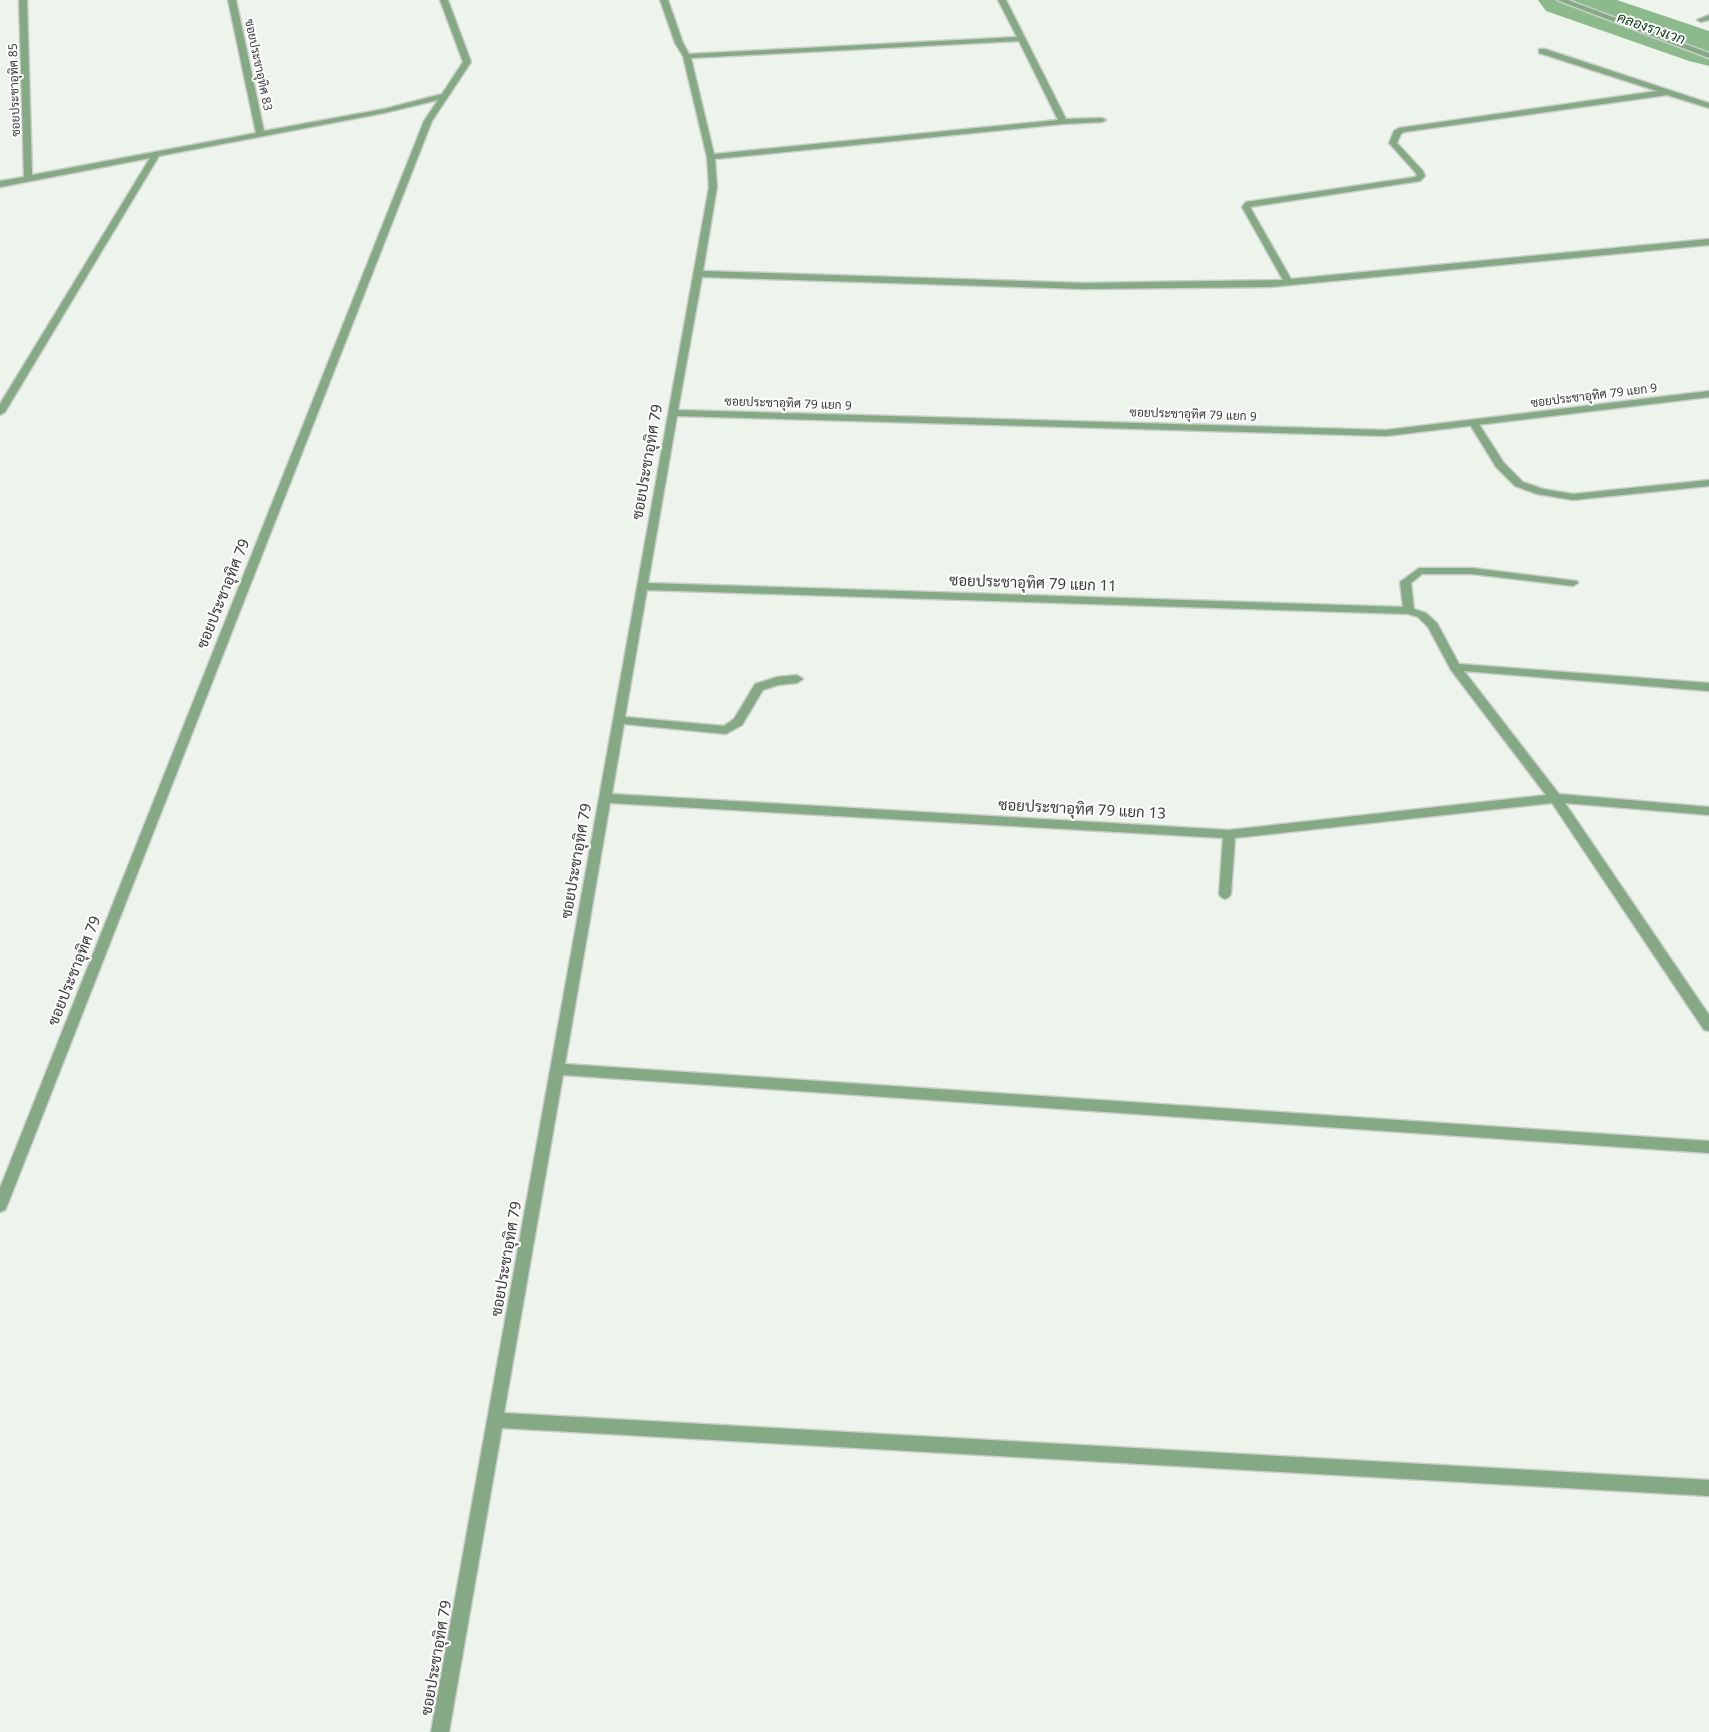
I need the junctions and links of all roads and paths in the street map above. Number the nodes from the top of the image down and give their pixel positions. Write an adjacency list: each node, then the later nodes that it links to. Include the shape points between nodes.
1 (23, 0): 21 (street, ซอยประชาอุทิศ 85)
2 (232, 0): 18 (street, ซอยประชาอุทิศ 83)
3 (444, 0): 14 (street, ซอยประชาอุทิศ 79, via 467,62)
4 (664, 0): 11 (street, ซอยประชาอุทิศ 79, via 679,43)
5 (1002, 0): 9 (street)
6 (1561, 0): 12 (street)
7 (1709, 17): 8 (street)
8 (1701, 20)
9 (1020, 40): 11 (street); 17 (street)
10 (1542, 51): 13 (street)
11 (688, 56): 20 (street, ซอยประชาอุทิศ 79)
12 (1709, 56)
13 (1670, 92): 15 (street); 25 (street, via 1402,130 1397,133 1394,143 1419,170 1421,176 1417,179 1249,204 1247,209)
14 (444, 96): 18 (street, via 384,112); 46 (street, ซอยประชาอุทิศ 79, via 428,121)
15 (1709, 106)
16 (1102, 120): 17 (street)
17 (1063, 122): 20 (street)
18 (261, 135): 19 (street)
19 (156, 155): 21 (street); 27 (street)
20 (711, 157): 24 (street, ซอยประชาอุทิศ 79, via 713,187)
21 (28, 179): 22 (street)
22 (0, 184)
23 (1709, 242): 25 (street)
24 (697, 274): 25 (street, via 1084,286); 28 (street, ซอยประชาอุทิศ 79)
25 (1289, 283)
26 (1709, 394): 29 (street, ซอยประชาอุทิศ 79 แยก 9)
27 (0, 412)
28 (673, 413): 29 (street, ซอยประชาอุทิศ 79 แยก 9, via 1386,434); 32 (street, ซอยประชาอุทิศ 79)
29 (1474, 423): 30 (street, via 1500,465 1519,484 1541,492 1573,497)
30 (1709, 483)
31 (1573, 582): 33 (street, via 1472,570 1419,571 1405,582)
32 (643, 586): 33 (street, ซอยประชาอุทิศ 79 แยก 11); 37 (street, ซอยประชาอุทิศ 79)
33 (1409, 611): 34 (street, ซอยประชาอุทิศ 79 แยก 11, via 1422,615 1433,625)
34 (1454, 667): 36 (street); 39 (street)
35 (797, 679): 37 (street, via 759,687 738,722 726,730)
36 (1709, 687)
37 (619, 720): 38 (street, ซอยประชาอุทิศ 79)
38 (605, 798): 41 (street, ซอยประชาอุทิศ 79 แยก 13); 44 (street, ซอยประชาอุทิศ 79)
39 (1555, 798): 40 (street, ซอยประชาอุทิศ 79 แยก 13); 41 (street, ซอยประชาอุทิศ 79 แยก 13); 43 (street)
40 (1709, 811)
41 (1228, 834): 42 (street)
42 (1225, 894)
43 (1709, 1026)
44 (557, 1069): 45 (street); 47 (street, ซอยประชาอุทิศ 79)
45 (1709, 1147)
46 (0, 1206)
47 (495, 1420): 48 (street); 49 (street, ซอยประชาอุทิศ 79)
48 (1709, 1488)
49 (440, 1732)

